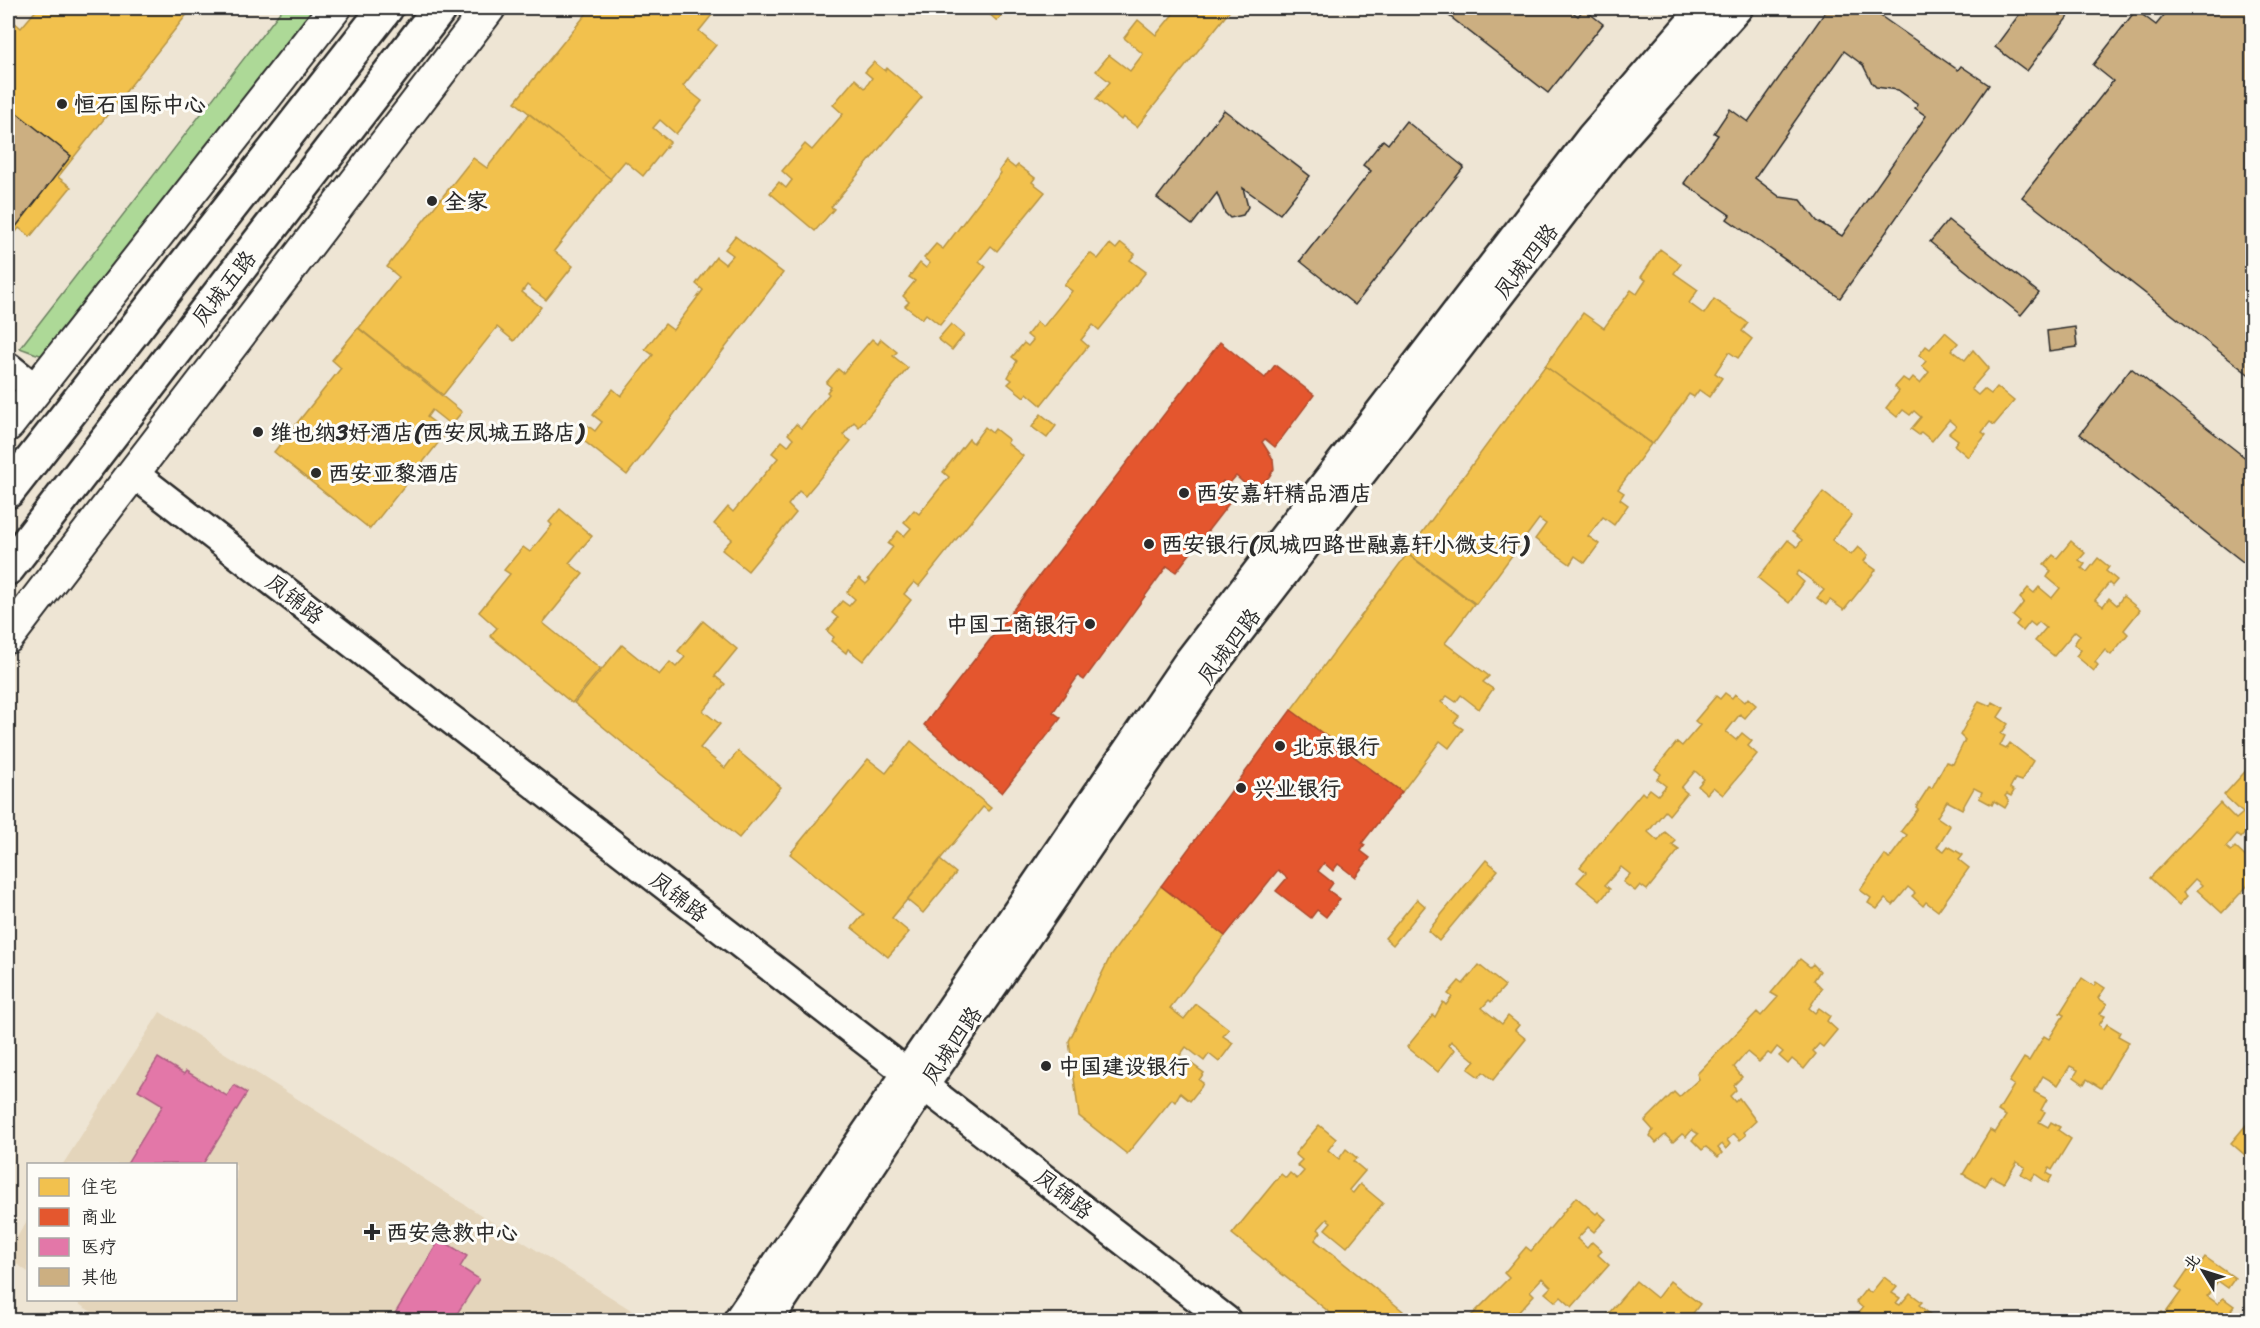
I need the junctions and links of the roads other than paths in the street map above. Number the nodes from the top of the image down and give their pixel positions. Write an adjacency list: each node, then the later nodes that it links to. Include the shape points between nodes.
1 (335, 8): 8 (main road)
2 (386, 8): 11 (main road, 凤城五路)
3 (440, 8): 12 (main road, 凤城五路)
4 (489, 8): 10 (main road)
5 (1703, 8): 14 (street, 凤城四路, via 1591,137 1186,663)
6 (1738, 8): 14 (street, 凤城四路, via 1610,152 1212,666)
7 (8, 367): 8 (street)
8 (37, 390): 9 (main road)
9 (8, 425)
10 (133, 473): 13 (main road); 14 (street, 凤锦路)
11 (8, 491)
12 (8, 568)
13 (8, 637)
14 (915, 1079): 15 (street, 凤城四路); 16 (street, 凤城四路); 17 (street, 凤锦路)
15 (738, 1320)
16 (769, 1320)
17 (1226, 1320)

